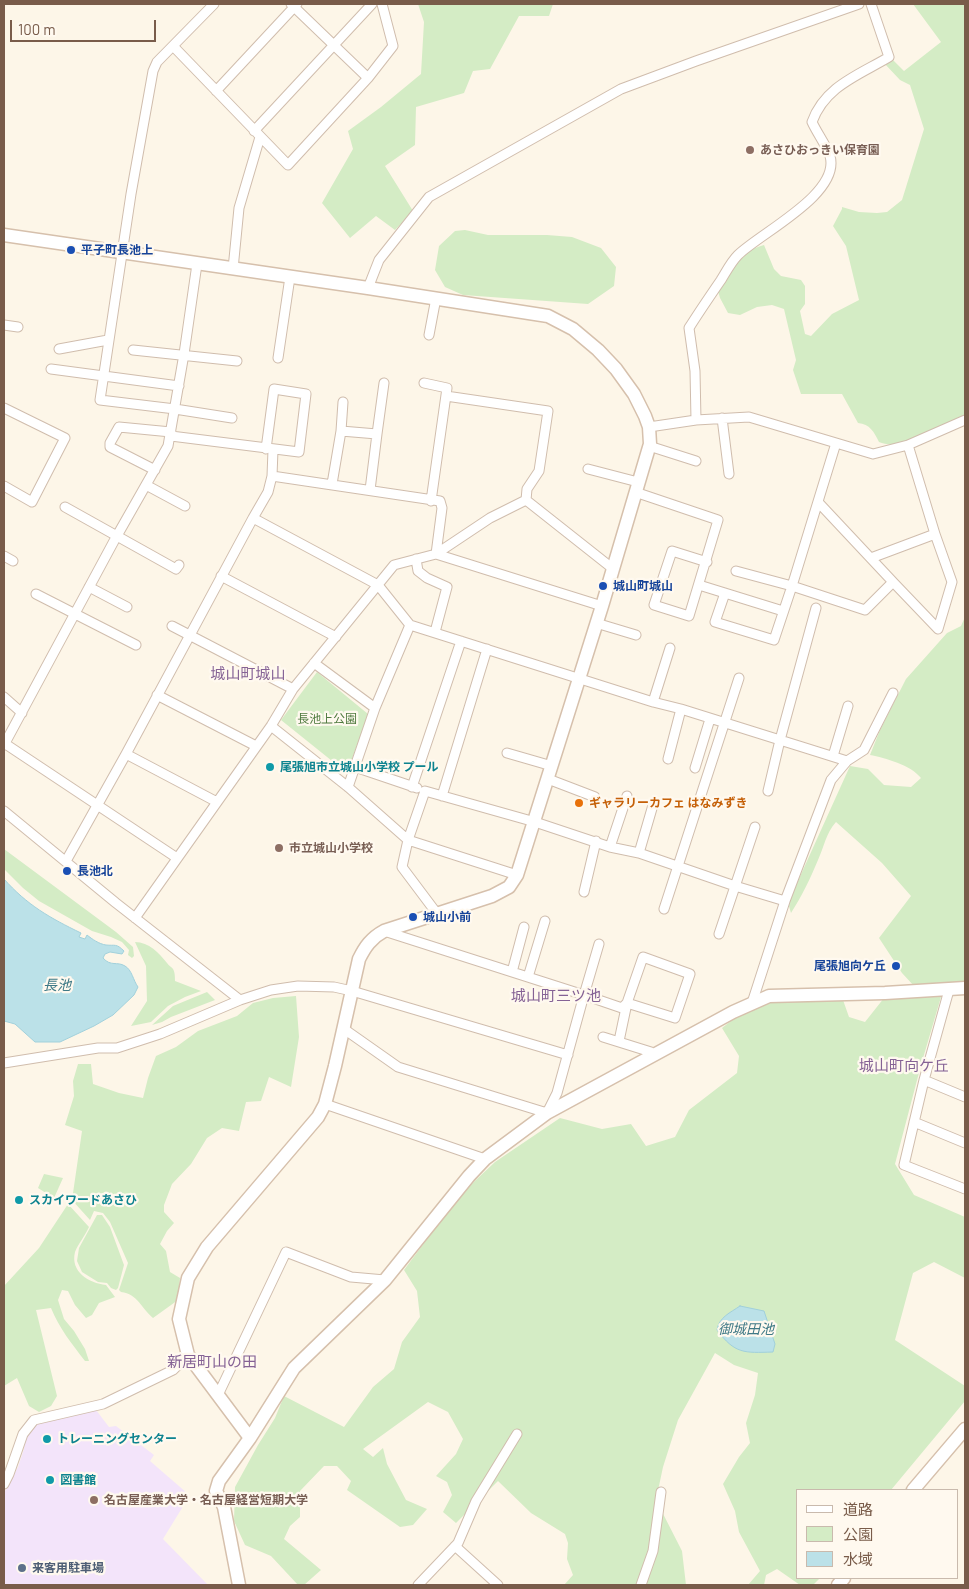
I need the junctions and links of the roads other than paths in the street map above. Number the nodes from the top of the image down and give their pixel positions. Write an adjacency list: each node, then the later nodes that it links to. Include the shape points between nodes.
1 (214, 4): 8 (street)
2 (372, 4): 7 (street)
3 (382, 4): 9 (street, via 393,46)
4 (859, 4): 17 (street, via 621,89 429,197 379,260)
5 (871, 4): 39 (street, via 889,56 836,87 815,114 812,122 830,156 827,178 812,199 736,257 689,328 695,371)
6 (294, 5): 7 (street); 10 (street)
7 (334, 45): 9 (street); 11 (street)
8 (173, 46): 10 (street); 13 (street, via 153,71)
9 (368, 78): 11 (street, via 288,165)
10 (216, 91): 11 (street)
11 (257, 134): 15 (street, via 239,208)
12 (4, 235): 13 (street)
13 (122, 252): 14 (street); 22 (street)
14 (197, 264): 15 (street); 25 (street)
15 (233, 269): 16 (street)
16 (290, 277): 17 (street); 26 (street)
17 (368, 288): 18 (street)
18 (436, 298): 21 (street); 41 (street, via 548,316 573,329 616,369 640,404)
19 (4, 325): 20 (street)
20 (18, 327)
21 (429, 335)
22 (108, 340): 23 (street); 29 (street)
23 (59, 349)
24 (133, 350): 25 (street)
25 (184, 354): 27 (street); 32 (street)
26 (278, 358)
27 (237, 361)
28 (51, 369): 29 (street)
29 (104, 375): 32 (street); 36 (street, via 100,400)
30 (384, 383): 44 (street)
31 (424, 383): 33 (street, via 447,388)
32 (179, 386): 36 (street)
33 (446, 396): 59 (street, via 548,411 539,471 527,489); 60 (street)
34 (343, 402): 42 (street)
35 (4, 408): 56 (street, via 65,438 32,502)
36 (175, 409): 37 (street); 43 (street)
37 (232, 418)
38 (722, 418): 39 (street); 45 (street, via 749,417); 52 (street)
39 (696, 420): 41 (street)
40 (965, 420): 46 (street)
41 (648, 426): 47 (street)
42 (341, 431): 44 (street); 54 (street)
43 (171, 434): 48 (street); 51 (street); 51 (street, via 119,427 110,443 110,447)
44 (377, 434): 58 (street)
45 (836, 443): 46 (street, via 873,454); 61 (street)
46 (908, 445): 65 (street)
47 (649, 446): 49 (street); 57 (street)
48 (269, 449): 48 (street, via 299,452 306,394 274,389); 53 (street)
49 (696, 461)
50 (588, 469): 57 (street)
51 (155, 470): 55 (street)
52 (729, 474)
53 (272, 476): 54 (street); 64 (street, via 268,492)
54 (332, 484): 58 (street)
55 (146, 485): 62 (street); 66 (street)
56 (4, 486)
57 (636, 487): 72 (street, via 718,520); 74 (street)
58 (370, 490): 60 (street)
59 (526, 500): 67 (street, via 490,518); 74 (street)
60 (430, 501): 67 (street, via 440,501 441,504)
61 (818, 502): 69 (street); 80 (street)
62 (185, 506)
63 (65, 507): 66 (street)
64 (253, 518): 76 (street); 79 (street)
65 (935, 534): 69 (street); 77 (street, via 952,582 938,629)
66 (117, 536): 73 (street, via 176,569); 81 (street)
67 (436, 554): 70 (street); 85 (street)
68 (4, 556): 71 (street)
69 (871, 558): 77 (street)
70 (416, 559): 79 (street, via 394,565); 92 (street, via 418,571 447,587)
71 (13, 561)
72 (706, 562): 78 (street); 78 (street, via 672,551 654,605 689,616)
73 (179, 565)
74 (612, 568): 85 (street)
75 (736, 571): 80 (street)
76 (221, 576): 93 (street); 95 (street)
77 (893, 582): 80 (street, via 865,610)
78 (699, 584): 82 (street)
79 (378, 585): 90 (street); 95 (street)
80 (792, 586): 87 (street)
81 (89, 588): 84 (street); 88 (street)
82 (725, 593): 87 (street); 87 (street, via 715,622 724,625 774,640)
83 (36, 594): 88 (street)
84 (127, 606)
85 (602, 606): 89 (street)
86 (816, 608): 115 (street)
87 (784, 611)
88 (75, 614): 97 (street); 111 (street)
89 (596, 623): 94 (street); 101 (street)
90 (410, 625): 92 (street); 109 (street)
91 (172, 626): 93 (street)
92 (436, 632): 96 (street)
93 (189, 635): 103 (street); 105 (street)
94 (636, 635)
95 (336, 637): 100 (street)
96 (461, 641): 99 (street); 128 (street)
97 (136, 645)
98 (670, 648): 107 (street)
99 (487, 649): 101 (street); 131 (street)
100 (314, 663): 103 (street); 109 (street)
101 (578, 677): 107 (street); 123 (street)
102 (739, 678): 113 (street)
103 (293, 689): 114 (street)
104 (893, 693): 122 (street, via 864,750)
105 (157, 695): 117 (street); 119 (street)
106 (4, 697): 111 (street)
107 (652, 702): 110 (street)
108 (848, 706): 120 (street)
109 (375, 708): 124 (street)
110 (682, 709): 112 (street); 121 (street)
111 (22, 713): 116 (street)
112 (710, 719): 113 (street); 125 (street)
113 (726, 723): 115 (street); 146 (street)
114 (271, 726): 117 (street); 127 (street)
115 (780, 740): 120 (street); 130 (street)
116 (4, 744): 135 (street)
117 (256, 746): 134 (street)
118 (507, 753): 123 (street)
119 (126, 754): 134 (street); 135 (street)
120 (833, 756): 122 (street)
121 (668, 759)
122 (847, 761): 150 (street, via 831,780)
123 (552, 766): 126 (street)
124 (355, 767): 127 (street); 128 (street)
125 (695, 768)
126 (548, 779): 133 (street); 138 (street)
127 (348, 787): 140 (street)
128 (412, 787): 129 (street)
129 (424, 791): 131 (street); 140 (street)
130 (768, 791)
131 (442, 796): 138 (street)
132 (627, 796): 142 (street)
133 (595, 797)
134 (217, 802): 144 (street)
135 (98, 805): 144 (street); 145 (street)
136 (654, 805): 143 (street)
137 (4, 811): 145 (street)
138 (535, 822): 141 (street); 147 (street)
139 (755, 828): 148 (street)
140 (408, 840): 147 (street); 152 (street, via 402,867)
141 (596, 841): 142 (street); 149 (street)
142 (610, 847): 143 (street)
143 (639, 853): 146 (street)
144 (178, 858): 153 (street)
145 (66, 861): 153 (street)
146 (678, 867): 148 (street); 151 (street)
147 (517, 875): 152 (street, via 509,886 492,896)
148 (735, 886): 150 (street); 157 (street)
149 (584, 892)
150 (785, 901): 167 (street)
151 (664, 909)
152 (438, 915): 156 (street)
153 (135, 918): 165 (street)
154 (545, 920): 160 (street)
155 (524, 927): 159 (street)
156 (384, 931): 159 (street); 163 (street, via 364,948)
157 (718, 934)
158 (599, 944): 164 (street)
159 (512, 972): 160 (street)
160 (528, 977): 164 (street)
161 (965, 988): 162 (street)
162 (949, 990): 167 (street, via 769,996); 174 (street)
163 (352, 991): 165 (street, via 298,986); 168 (street); 171 (street)
164 (584, 995): 166 (street, via 622,1008); 171 (street)
165 (240, 1000): 173 (street, via 160,1034 117,1048 98,1048)
166 (627, 1003): 166 (street, via 643,957 690,974 675,1018); 170 (street)
167 (752, 1003): 172 (street)
168 (344, 1029): 176 (street); 177 (street, via 398,1067)
169 (603, 1038): 170 (street)
170 (619, 1041): 172 (street, via 651,1052)
171 (568, 1055): 177 (street, via 557,1093)
172 (652, 1056): 177 (street)
173 (4, 1063)
174 (924, 1080): 175 (street); 178 (street)
175 (965, 1097)
176 (325, 1104): 180 (street); 183 (street, via 318,1117 207,1247 188,1278 179,1319)
177 (547, 1113): 180 (street)
178 (914, 1122): 179 (street); 181 (street, via 904,1165)
179 (965, 1144)
180 (485, 1159): 182 (street)
181 (965, 1189)
182 (385, 1280): 184 (street, via 351,1277 286,1252); 187 (street, via 294,1368)
183 (188, 1355): 184 (street); 188 (street, via 173,1370 103,1404 34,1420 23,1434)
184 (218, 1395): 187 (street)
185 (965, 1430): 189 (street)
186 (517, 1434): 191 (street, via 476,1501)
187 (250, 1438): 192 (street, via 219,1481 216,1491 224,1507)
188 (4, 1484)
189 (914, 1489)
190 (661, 1492): 195 (street, via 653,1551)
191 (455, 1546): 193 (street); 194 (street)
192 (239, 1585)
193 (418, 1585)
194 (498, 1585)
195 (641, 1585)

